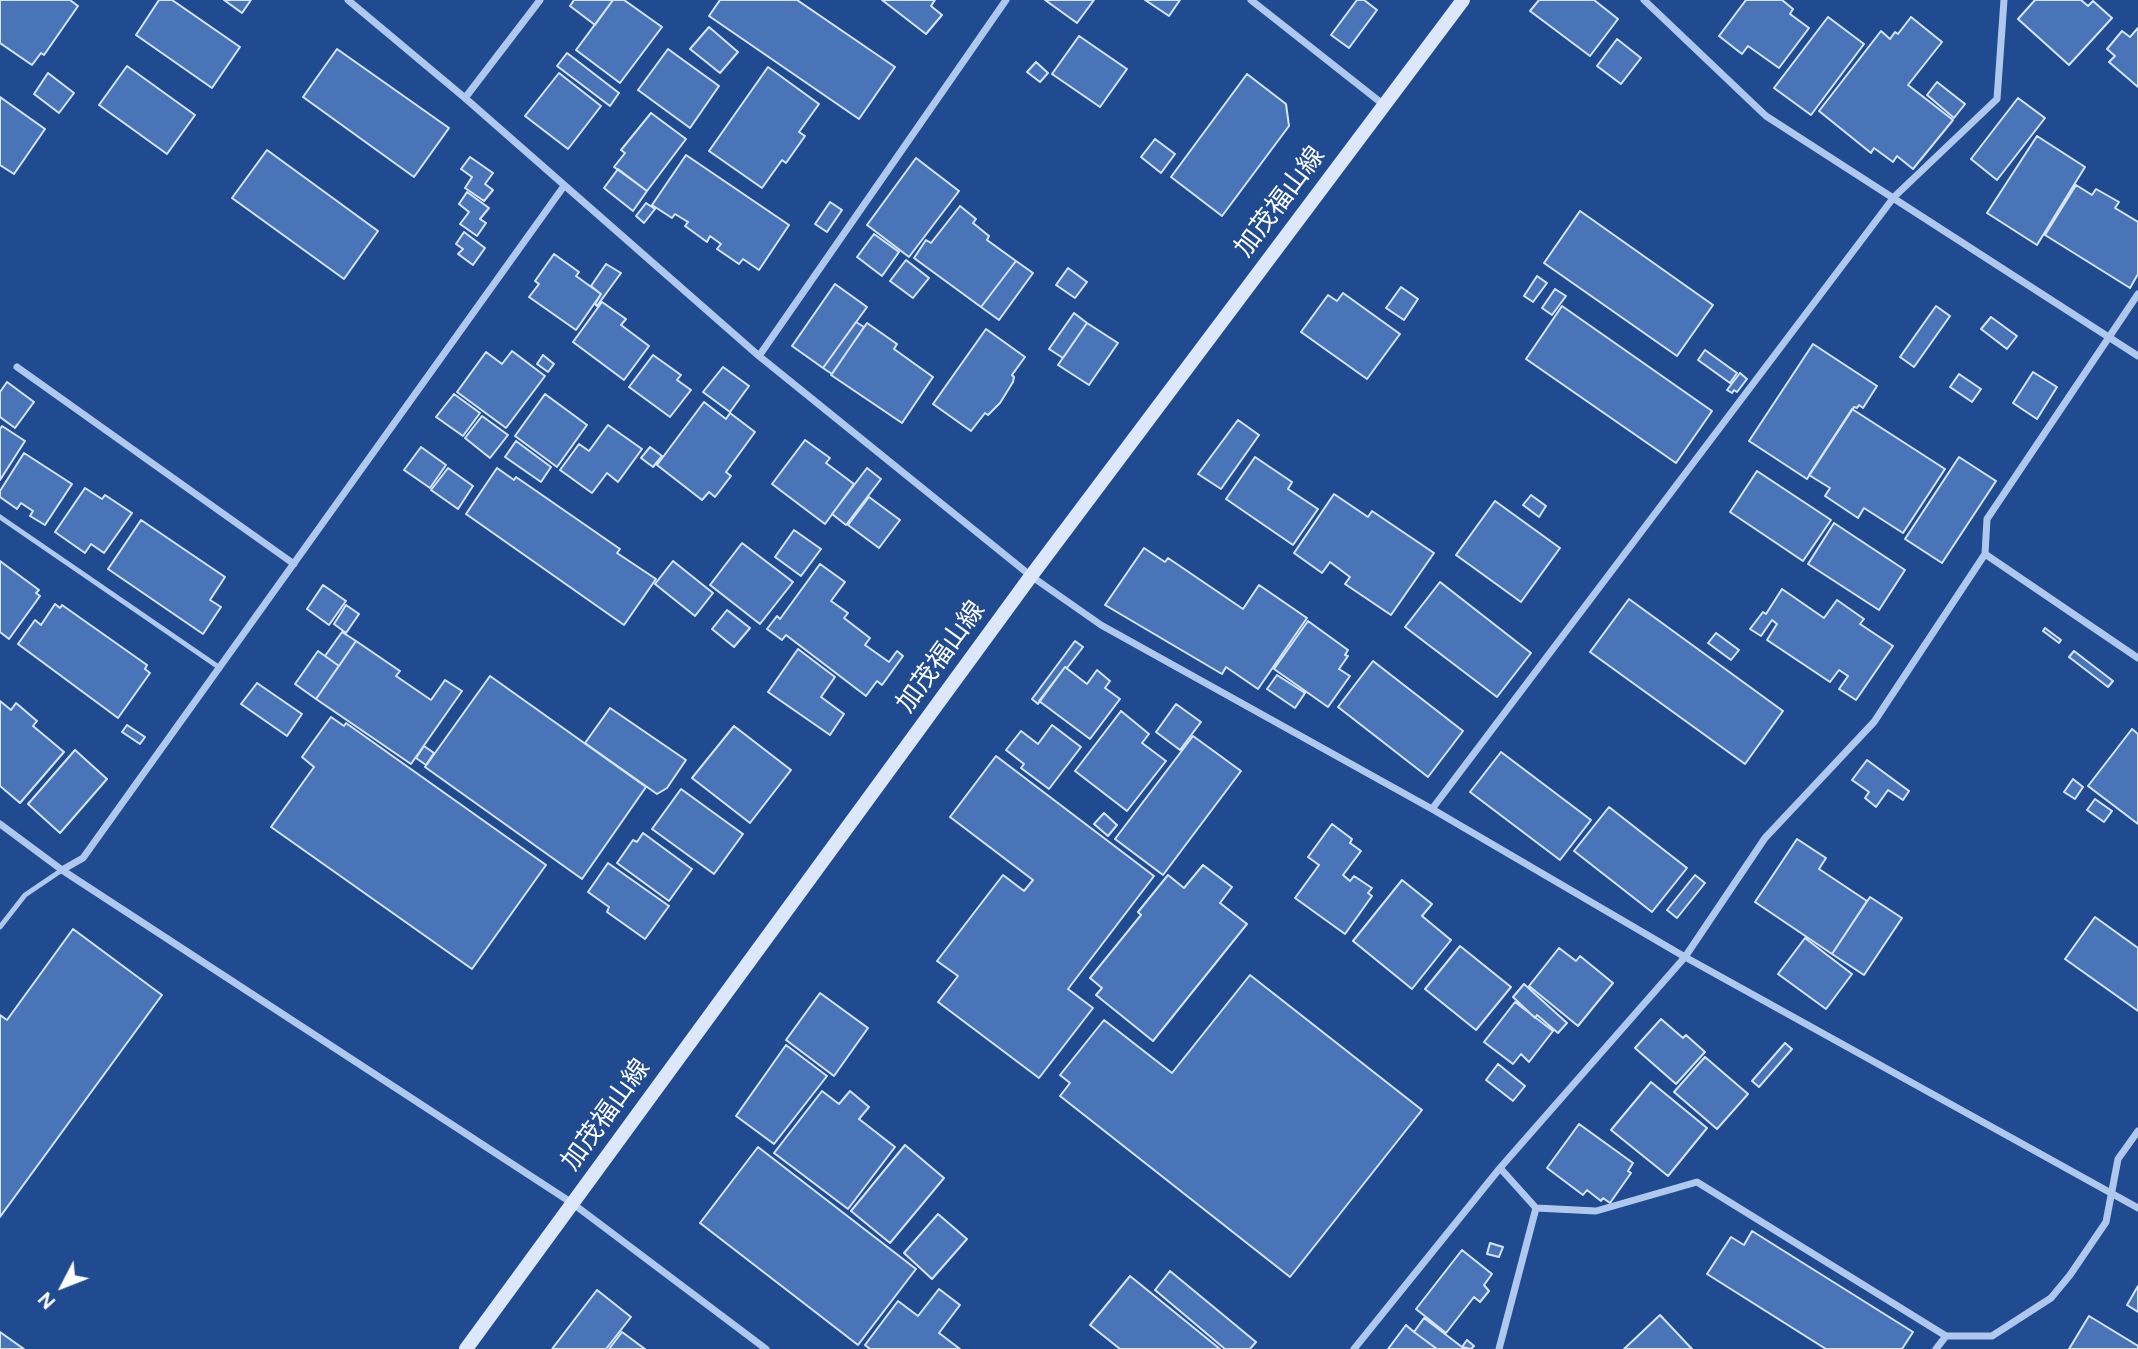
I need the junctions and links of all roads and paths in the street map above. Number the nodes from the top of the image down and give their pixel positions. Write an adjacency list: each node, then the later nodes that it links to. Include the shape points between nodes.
1 (348, 0): 8 (street)
2 (540, 0): 8 (street)
3 (1006, 0): 14 (street)
4 (1251, 0): 9 (street)
5 (1463, 0): 9 (main road, 加茂福山線)
6 (1644, 0): 11 (street, via 1766,117)
7 (2004, 0): 11 (street, via 1997,99)
8 (465, 98): 10 (street)
9 (1384, 105): 20 (main road, 加茂福山線)
10 (564, 186): 14 (street); 19 (street)
11 (1894, 197): 13 (street); 23 (street)
12 (2138, 294): 13 (street)
13 (2111, 337): 15 (street); 18 (street, via 1987,520)
14 (759, 356): 20 (street)
15 (2138, 356)
16 (17, 367): 19 (street)
17 (0, 517): 22 (lane)
18 (1985, 554): 21 (street); 27 (street, via 1874,722 1765,838)
19 (294, 564): 22 (street)
20 (1031, 576): 23 (street, via 1101,625); 31 (main road, 加茂福山線)
21 (2138, 658)
22 (220, 667): 25 (street, via 83,858)
23 (1432, 809): 27 (street)
24 (0, 824): 25 (street)
25 (62, 870): 26 (lane, via 25,895); 31 (street)
26 (0, 927)
27 (1685, 957): 29 (street); 30 (street)
28 (2138, 1131): 30 (street, via 2118,1159)
29 (1500, 1168): 32 (street); 37 (street)
30 (2110, 1192): 33 (street); 34 (street, via 2106,1222 2051,1298 1992,1336)
31 (572, 1203): 35 (main road, 加茂福山線); 36 (street)
32 (1536, 1208): 34 (street, via 1596,1211 1697,1182); 38 (street)
33 (2138, 1208)
34 (1946, 1336): 39 (street)
35 (466, 1349)
36 (766, 1349)
37 (1354, 1349)
38 (1499, 1349)
39 (1937, 1349)

